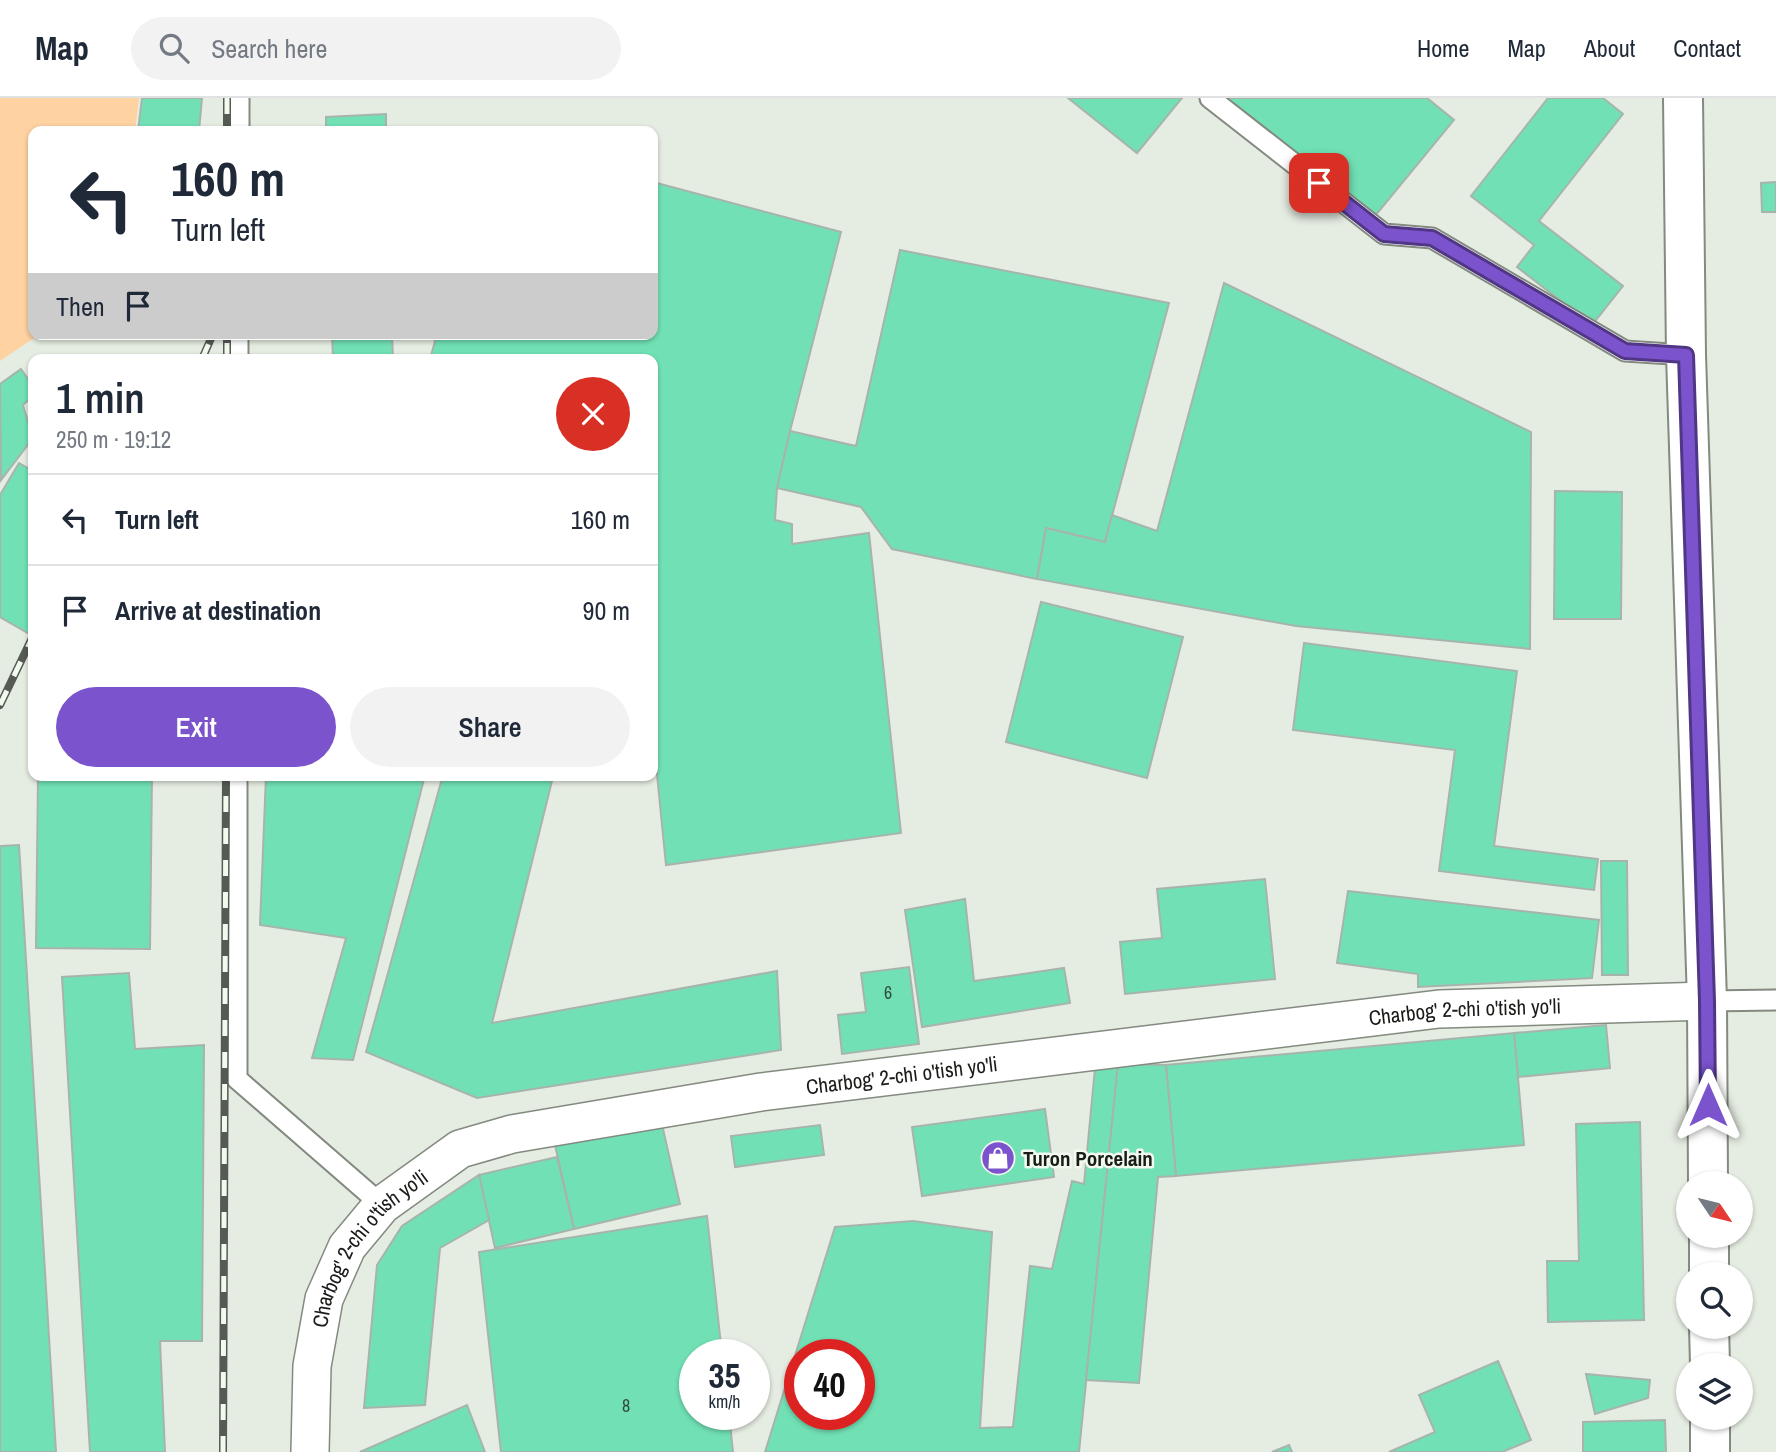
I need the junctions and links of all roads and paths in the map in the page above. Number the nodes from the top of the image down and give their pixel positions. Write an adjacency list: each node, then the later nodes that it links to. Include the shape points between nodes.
1 (239, 98): 4 (lane)
2 (1210, 98): 5 (lane, via 1384,234 1432,238 1625,351)
3 (1683, 98): 5 (street)
4 (239, 126)
5 (1686, 355): 8 (street)
6 (237, 781): 10 (lane, via 237,1079)
7 (1776, 1000): 8 (lane)
8 (1707, 1001): 9 (street); 10 (street, Charbog' 2-chi o'tish yo'li, via 1439,1009 761,1092 512,1134 460,1149)
9 (1708, 1171)
10 (382, 1205): 12 (street, Charbog' 2-chi o'tish yo'li, via 346,1247 324,1299 312,1366)
11 (1710, 1430): 13 (street)
12 (310, 1452)
13 (1710, 1452)

